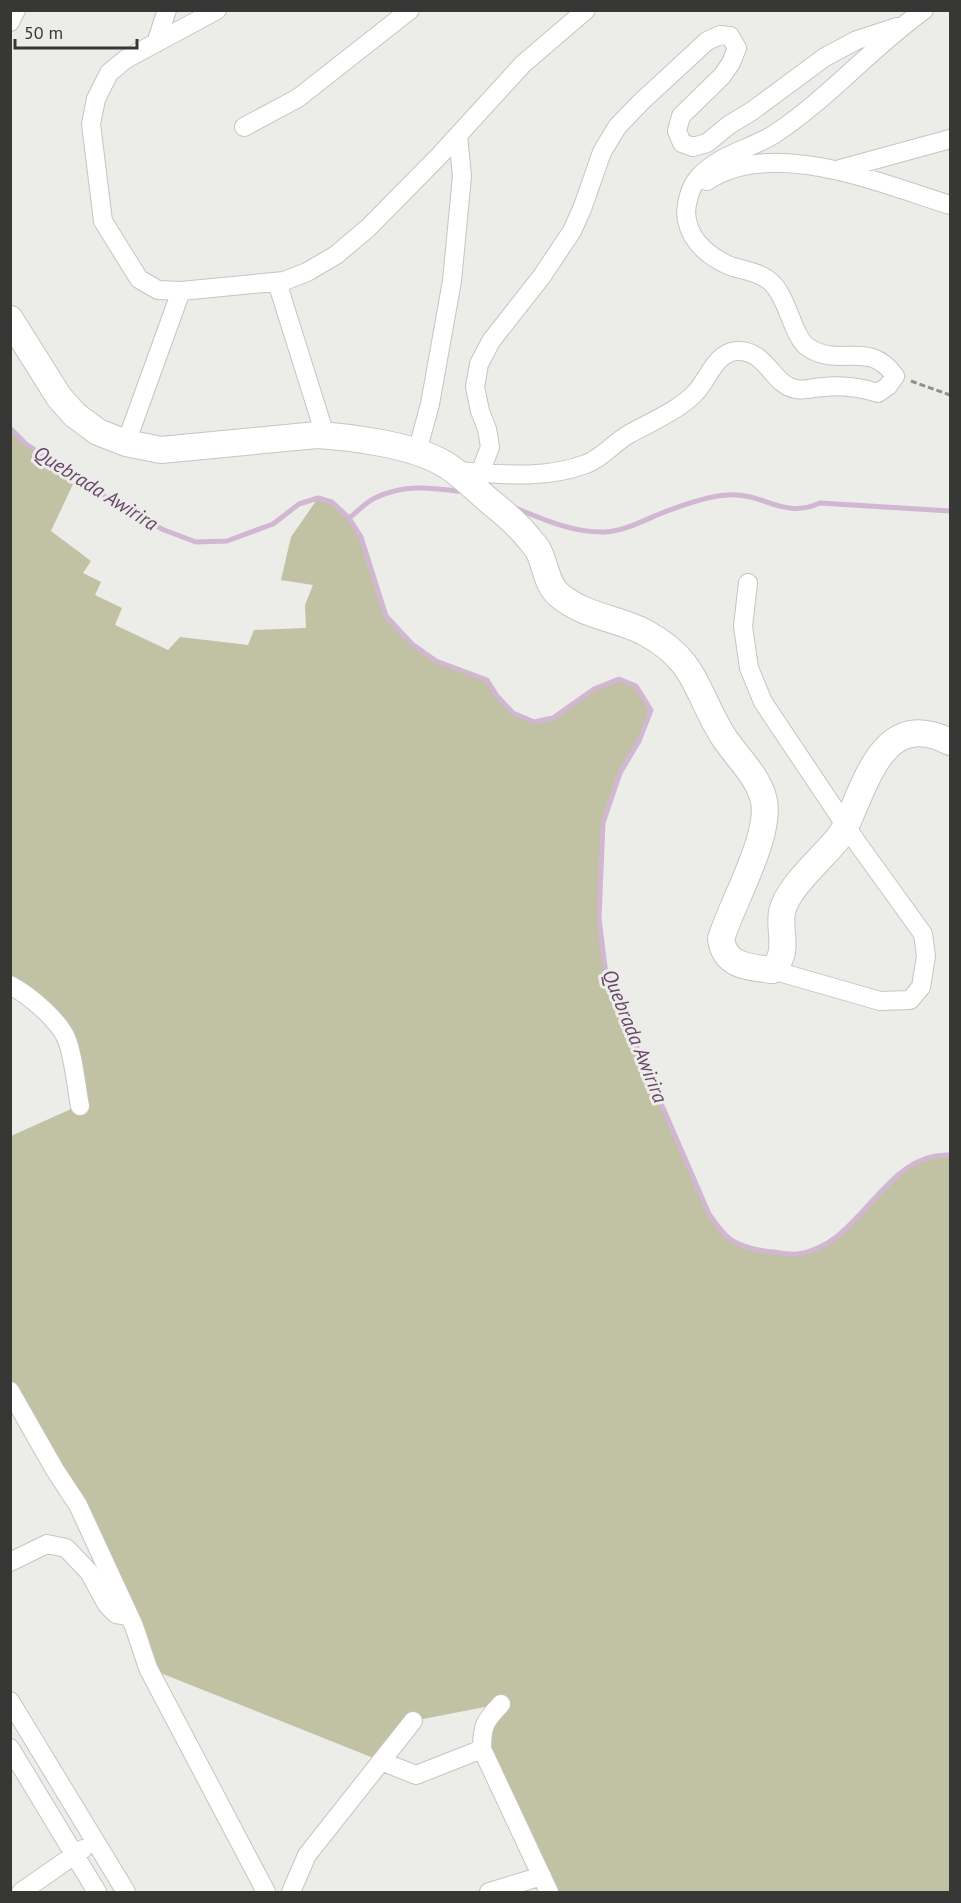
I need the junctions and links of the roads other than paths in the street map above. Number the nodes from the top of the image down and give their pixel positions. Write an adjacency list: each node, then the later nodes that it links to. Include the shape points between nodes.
1 (16, 10): 7 (street)
2 (167, 10): 9 (street)
3 (217, 10): 9 (street)
4 (410, 10): 10 (street, via 298,98)
5 (586, 10): 11 (street, via 523,64)
6 (924, 10): 8 (street)
7 (10, 22)
8 (904, 25): 14 (street, via 772,135 717,161 697,179); 22 (street, via 857,40 825,57 707,143 693,147 682,143 677,131 681,116 731,63 737,48 730,36 720,35 707,41 640,102 617,127 602,152 572,231 491,341 480,364 475,387 490,447)
9 (156, 43): 17 (street, via 109,73 96,99 90,124 103,221 139,279 158,290)
10 (244, 128)
11 (458, 135): 16 (street, via 368,228 336,255 307,272); 21 (street, via 462,176 452,281 430,404)
12 (951, 139): 13 (street)
13 (836, 170): 14 (street, via 767,162 721,171); 15 (street)
14 (691, 192): 22 (street, via 686,220 707,254 768,280 788,308 807,348 829,355 878,359 895,376 888,386 878,393 848,385 795,389 756,355 737,351 725,354 696,393 617,440 588,464 538,475)
15 (951, 205)
16 (277, 282): 17 (street); 19 (street)
17 (181, 291): 20 (street)
18 (10, 319): 20 (street, via 59,397 75,415 98,432)
19 (326, 435): 20 (street, via 161,450); 21 (street)
20 (126, 443)
21 (417, 452): 22 (street)
22 (467, 472): 26 (street, via 538,551 556,593 582,610 643,631 673,651 692,674 724,737 757,783 765,810 763,831 724,929 722,946 725,954 741,964)
23 (747, 583): 25 (street, via 743,626 749,668 763,702)
24 (951, 742): 25 (street, via 923,732 898,738 872,765)
25 (846, 825): 26 (street, via 789,895 782,913 781,958); 26 (street, via 923,934 926,956 921,987 910,1000 880,1001)
26 (772, 970)
27 (10, 985): 28 (street, via 54,1020 67,1040)
28 (80, 1106)
29 (10, 1390): 31 (street, via 78,1505)
30 (10, 1562): 31 (street, via 47,1544 66,1548 89,1572 107,1605 116,1614)
31 (129, 1616): 44 (street, via 148,1668)
32 (10, 1701): 38 (street)
33 (501, 1704): 36 (street, via 482,1729)
34 (413, 1720): 37 (street)
35 (10, 1748): 39 (street)
36 (482, 1749): 37 (street, via 416,1775); 40 (street)
37 (381, 1761): 45 (street, via 307,1856)
38 (95, 1842): 39 (street); 43 (street)
39 (73, 1855): 41 (street); 42 (street)
40 (546, 1884): 46 (street)
41 (21, 1893)
42 (97, 1893)
43 (126, 1893)
44 (266, 1893)
45 (291, 1893)
46 (489, 1893)

